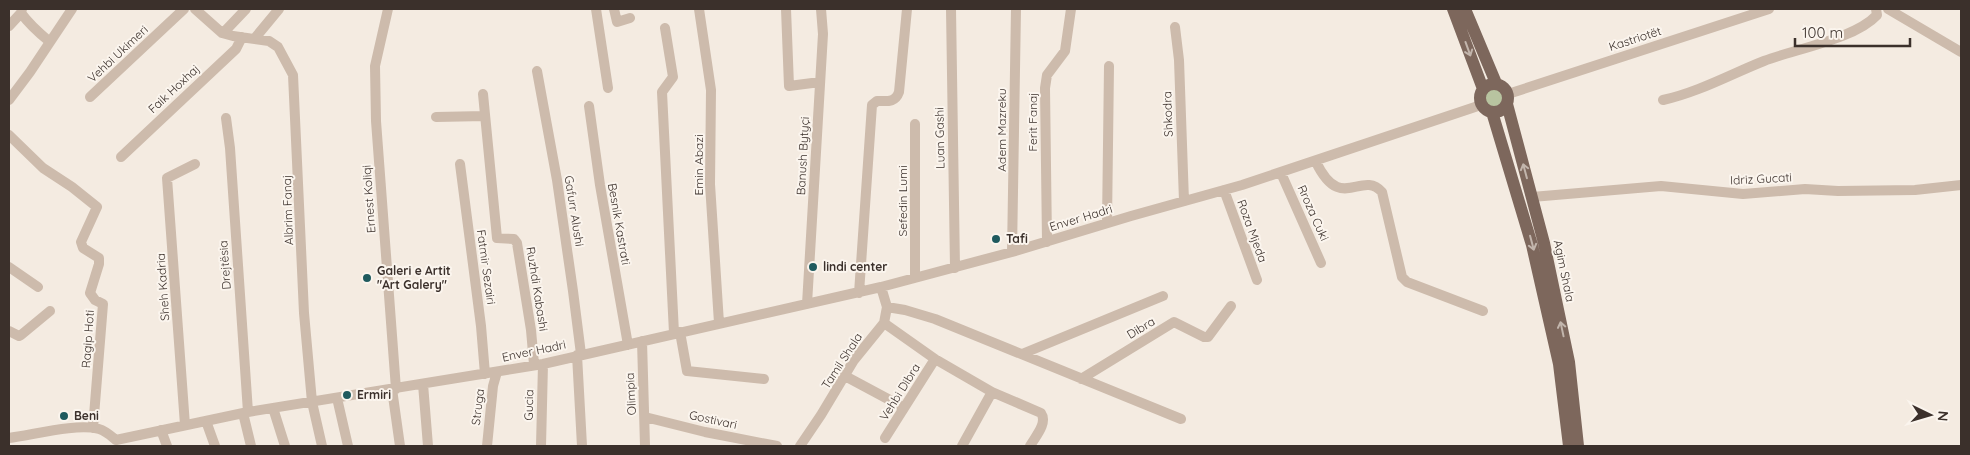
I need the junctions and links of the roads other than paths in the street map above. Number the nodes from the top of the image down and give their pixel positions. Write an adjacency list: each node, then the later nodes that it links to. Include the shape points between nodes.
1 (72, 9): 29 (street)
2 (184, 9): 38 (street, Vehbi Ukimeri)
3 (195, 9): 26 (street)
4 (246, 9): 26 (street)
5 (279, 9): 28 (street)
6 (388, 9): 92 (street, Ernest Koliqi, via 375,66)
7 (596, 9): 35 (street)
8 (614, 9): 22 (street, via 617,22)
9 (699, 9): 76 (street, Emin Abazi, via 711,90 710,184)
10 (786, 9): 33 (street, via 789,86)
11 (821, 9): 33 (street, Banush Bytyçi)
12 (907, 9): 69 (street, via 897,98 877,101 872,105)
13 (950, 9): 64 (street, Luan Gashi)
14 (1016, 9): 61 (street, Adem Mazreku)
15 (1071, 9): 60 (street, Ferit Fanaj, via 1064,51 1046,76)
16 (1453, 9): 36 (main road, one-way to 36)
17 (1465, 9): 34 (main road)
18 (1769, 9): 39 (street, Kastriotët)
19 (1876, 9): 41 (street, via 1877,15 1870,22 1849,33)
20 (1888, 9): 30 (street)
21 (21, 11): 23 (street); 29 (street)
22 (630, 18)
23 (9, 26)
24 (1175, 27): 58 (street, Shkodra)
25 (665, 28): 79 (street, via 672,78 662,92)
26 (222, 33): 27 (street, Albrim Fanaj)
27 (242, 37): 28 (street, Albrim Fanaj); 50 (street, Faik Hoxhaj, via 236,49)
28 (254, 38): 95 (street, Albrim Fanaj, via 278,47 293,75 304,313)
29 (50, 42): 40 (street)
30 (1961, 52)
31 (1109, 66): 59 (street)
32 (537, 71): 83 (street, Gafurr Alushi, via 559,199)
33 (820, 82): 71 (street, Banush Bytyçi)
34 (1496, 84): 36 (main road, via 1489,84); 39 (main road, via 1503,86)
35 (608, 88)
36 (1483, 89): 42 (main road)
37 (482, 94): 45 (street, Ruzhdi Kabashi)
38 (90, 97)
39 (1508, 99): 44 (main road, via 1502,110); 57 (main road, Agim Shala, one-way to 39)
40 (9, 100)
41 (1663, 100)
42 (1481, 104): 44 (main road); 51 (street, Enver Hadri)
43 (589, 106): 81 (street, Besnik Kastrati)
44 (1492, 112): 124 (main road, Agim Shala, one-way to 124, via 1534,254 1559,364)
45 (485, 116): 46 (street); 85 (street, Ruzhdi Kabashi, via 497,238 514,238 518,243)
46 (436, 117)
47 (226, 118): 98 (street, Drejtësia)
48 (915, 124): 65 (street, Sefedin Lumi)
49 (9, 135): 103 (street, Ragip Hoti, via 43,168 97,207 81,242 83,248 98,258 90,293 103,304)
50 (121, 158)
51 (1316, 162): 54 (street, Enver Hadri); 75 (street, via 1336,188 1369,185 1378,187 1382,192 1402,277 1407,282)
52 (195, 164): 102 (street, Sheh Kadria, via 168,178)
53 (460, 164): 87 (street, Fatmir Sezairi)
54 (1281, 173): 56 (street, Enver Hadri); 62 (street, Rroza Cuki)
55 (1961, 185): 57 (street, Idriz Gucati, via 1915,190 1805,189 1744,194 1661,186)
56 (1224, 190): 58 (street, Enver Hadri); 66 (street, Roza Mjeda)
57 (1532, 197): 125 (main road, Agim Shala, one-way to 57, via 1568,362)
58 (1184, 201): 59 (street, Enver Hadri)
59 (1107, 223): 60 (street, Enver Hadri)
60 (1047, 242): 61 (street, Enver Hadri)
61 (1012, 252): 64 (street, Enver Hadri)
62 (1321, 263)
63 (9, 267): 67 (street)
64 (955, 268): 65 (street, Enver Hadri)
65 (915, 278): 68 (street, Enver Hadri)
66 (1257, 280)
67 (38, 287)
68 (881, 288): 69 (street, Enver Hadri); 73 (street, Tamil Shala)
69 (859, 292): 71 (street, Enver Hadri)
70 (1164, 296): 82 (street, Dibra)
71 (806, 304): 76 (street, Enver Hadri)
72 (1232, 306): 89 (street, Dibra, via 1208,337 1174,322)
73 (887, 307): 77 (street, Tamil Shala); 82 (street, via 935,319)
74 (50, 311): 78 (street, via 19,336)
75 (1483, 311)
76 (719, 323): 79 (street, Enver Hadri)
77 (884, 323): 84 (street, Vehbi Dibra); 88 (street, Tamil Shala)
78 (9, 331)
79 (677, 332): 80 (street, Enver Hadri); 90 (street, via 687,371)
80 (642, 341): 81 (street, Enver Hadri); 99 (street, Olimpia)
81 (628, 344): 83 (street, Enver Hadri)
82 (1022, 354): 89 (street)
83 (579, 355): 85 (street, Enver Hadri); 119 (street, Gafurr Alushi)
84 (935, 359): 93 (street, Vehbi Dibra); 105 (street, Vehbi Dibra)
85 (538, 364): 86 (street, Enver Hadri); 118 (street, Gucia)
86 (497, 372): 87 (street, Enver Hadri); 117 (street, Struga)
87 (485, 374): 91 (street, Enver Hadri)
88 (845, 376): 96 (street); 108 (street, Tamil Shala)
89 (1081, 378): 100 (street)
90 (764, 379)
91 (423, 384): 92 (street, Enver Hadri); 116 (street)
92 (394, 389): 94 (street, Enver Hadri); 115 (street)
93 (992, 392): 122 (street); 123 (street, Vehbi Dibra, via 1044,417)
94 (337, 398): 95 (street, Enver Hadri); 114 (street)
95 (312, 402): 97 (street, Enver Hadri); 113 (street)
96 (901, 406)
97 (274, 408): 98 (street, Enver Hadri); 112 (street)
98 (245, 412): 101 (street, Enver Hadri); 111 (street, Drejtësia)
99 (645, 417): 120 (street, Olimpia); 121 (street, Gostivari)
100 (1180, 420)
101 (206, 421): 102 (street, Enver Hadri); 110 (street)
102 (185, 425): 104 (street, Enver Hadri)
103 (93, 428): 106 (street, via 73,428); 107 (street, via 106,432)
104 (162, 430): 107 (street, Enver Hadri); 109 (street)
105 (885, 438)
106 (11, 440)
107 (114, 443)
108 (803, 445)
109 (166, 446)
110 (214, 446)
111 (251, 446)
112 (285, 446)
113 (322, 446)
114 (348, 446)
115 (400, 446)
116 (428, 446)
117 (487, 446)
118 (541, 446)
119 (582, 446)
120 (645, 446)
121 (777, 446)
122 (962, 446)
123 (1030, 446)
124 (1569, 446)
125 (1578, 446)

